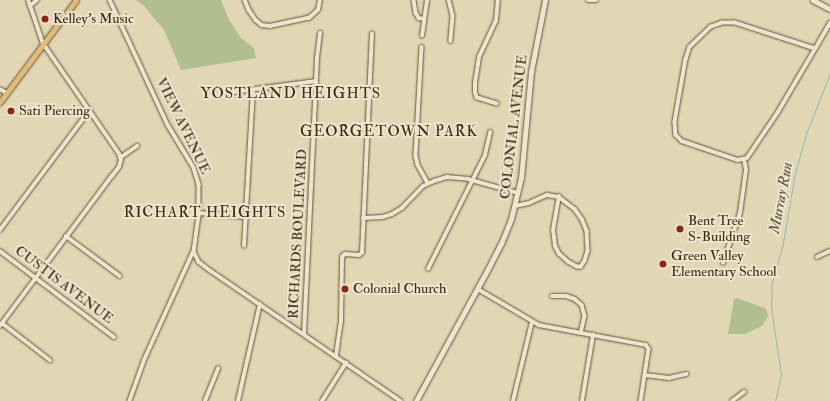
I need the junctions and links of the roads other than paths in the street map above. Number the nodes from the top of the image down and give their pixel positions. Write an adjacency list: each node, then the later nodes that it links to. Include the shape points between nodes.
1 (28, 0): 15 (street)
2 (37, 0): 15 (street)
3 (76, 0): 23 (main road)
4 (110, 0): 43 (street, VIEW AVENUE, via 168,125 196,173 199,184)
5 (245, 0): 6 (street, via 259,23 270,26 309,18 318,10)
6 (320, 0)
7 (414, 0): 17 (street, via 416,13 419,18)
8 (426, 0): 17 (street)
9 (449, 0): 22 (street, via 453,16)
10 (498, 0): 32 (street, via 496,21 479,57 475,83 477,98)
11 (545, 0): 40 (main road, COLONIAL AVENUE, via 531,72)
12 (588, 0): 13 (main road)
13 (596, 0)
14 (813, 0): 16 (main road)
15 (30, 6): 23 (street)
16 (830, 10)
17 (424, 19): 21 (street)
18 (830, 24): 25 (street)
19 (320, 33): 26 (street, RICHARDS BOULEVARD)
20 (372, 34): 45 (street)
21 (422, 36)
22 (451, 41)
23 (43, 44): 29 (main road); 33 (street)
24 (422, 47): 39 (street, via 416,156)
25 (815, 49): 37 (street, via 774,118); 37 (street, via 728,22 711,27 690,47 677,110 674,129 676,135 682,141)
26 (316, 82): 28 (street); 63 (street, RICHARDS BOULEVARD)
27 (0, 89): 29 (street)
28 (253, 90): 30 (street); 44 (street)
29 (7, 93): 31 (main road)
30 (226, 93)
31 (0, 102)
32 (497, 104)
33 (89, 111): 36 (street); 46 (street)
34 (490, 133): 38 (street, via 485,155)
35 (137, 146): 36 (street)
36 (120, 158): 47 (street, via 119,167)
37 (744, 160): 53 (street, via 746,170 740,213)
38 (472, 180): 39 (street, via 447,177); 40 (street); 54 (street)
39 (428, 183): 45 (street, via 397,212 383,217)
40 (518, 193): 42 (main road, COLONIAL AVENUE)
41 (559, 197): 41 (street, via 553,230 555,246 559,254 577,268 585,261 588,251 586,231 575,209); 42 (street, via 547,195)
42 (515, 206): 57 (main road, COLONIAL AVENUE, via 501,244)
43 (199, 213): 44 (street); 50 (street, VIEW AVENUE)
44 (246, 217): 48 (street)
45 (363, 218): 66 (street, via 361,254 345,254 342,257 341,322)
46 (0, 230)
47 (66, 236): 55 (street); 56 (street)
48 (244, 246)
49 (0, 251): 56 (street, CUSTIS AVENUE)
50 (194, 251): 59 (street, via 194,256 199,262); 73 (street, VIEW AVENUE, via 145,360)
51 (830, 251): 52 (street)
52 (817, 257)
53 (723, 262)
54 (428, 269)
55 (120, 276)
56 (35, 277): 61 (street); 65 (street, CUSTIS AVENUE)
57 (478, 289): 60 (street); 78 (main road, COLONIAL AVENUE)
58 (552, 296): 62 (street, via 566,296 582,305 585,316)
59 (260, 304): 63 (street); 75 (street)
60 (532, 322): 62 (street); 79 (street)
61 (1, 324): 67 (street)
62 (581, 333): 64 (street)
63 (304, 335): 66 (street)
64 (593, 335): 71 (street, via 646,345 650,349); 80 (street)
65 (114, 337)
66 (336, 356): 68 (street)
67 (50, 360)
68 (346, 363): 76 (street); 77 (street)
69 (218, 369): 74 (street)
70 (687, 374): 71 (street, via 669,378)
71 (645, 375): 81 (street)
72 (744, 392): 82 (street)
73 (130, 401)
74 (205, 401)
75 (238, 401)
76 (322, 401)
77 (401, 401)
78 (416, 401)
79 (513, 401)
80 (582, 401)
81 (641, 401)
82 (732, 401)

